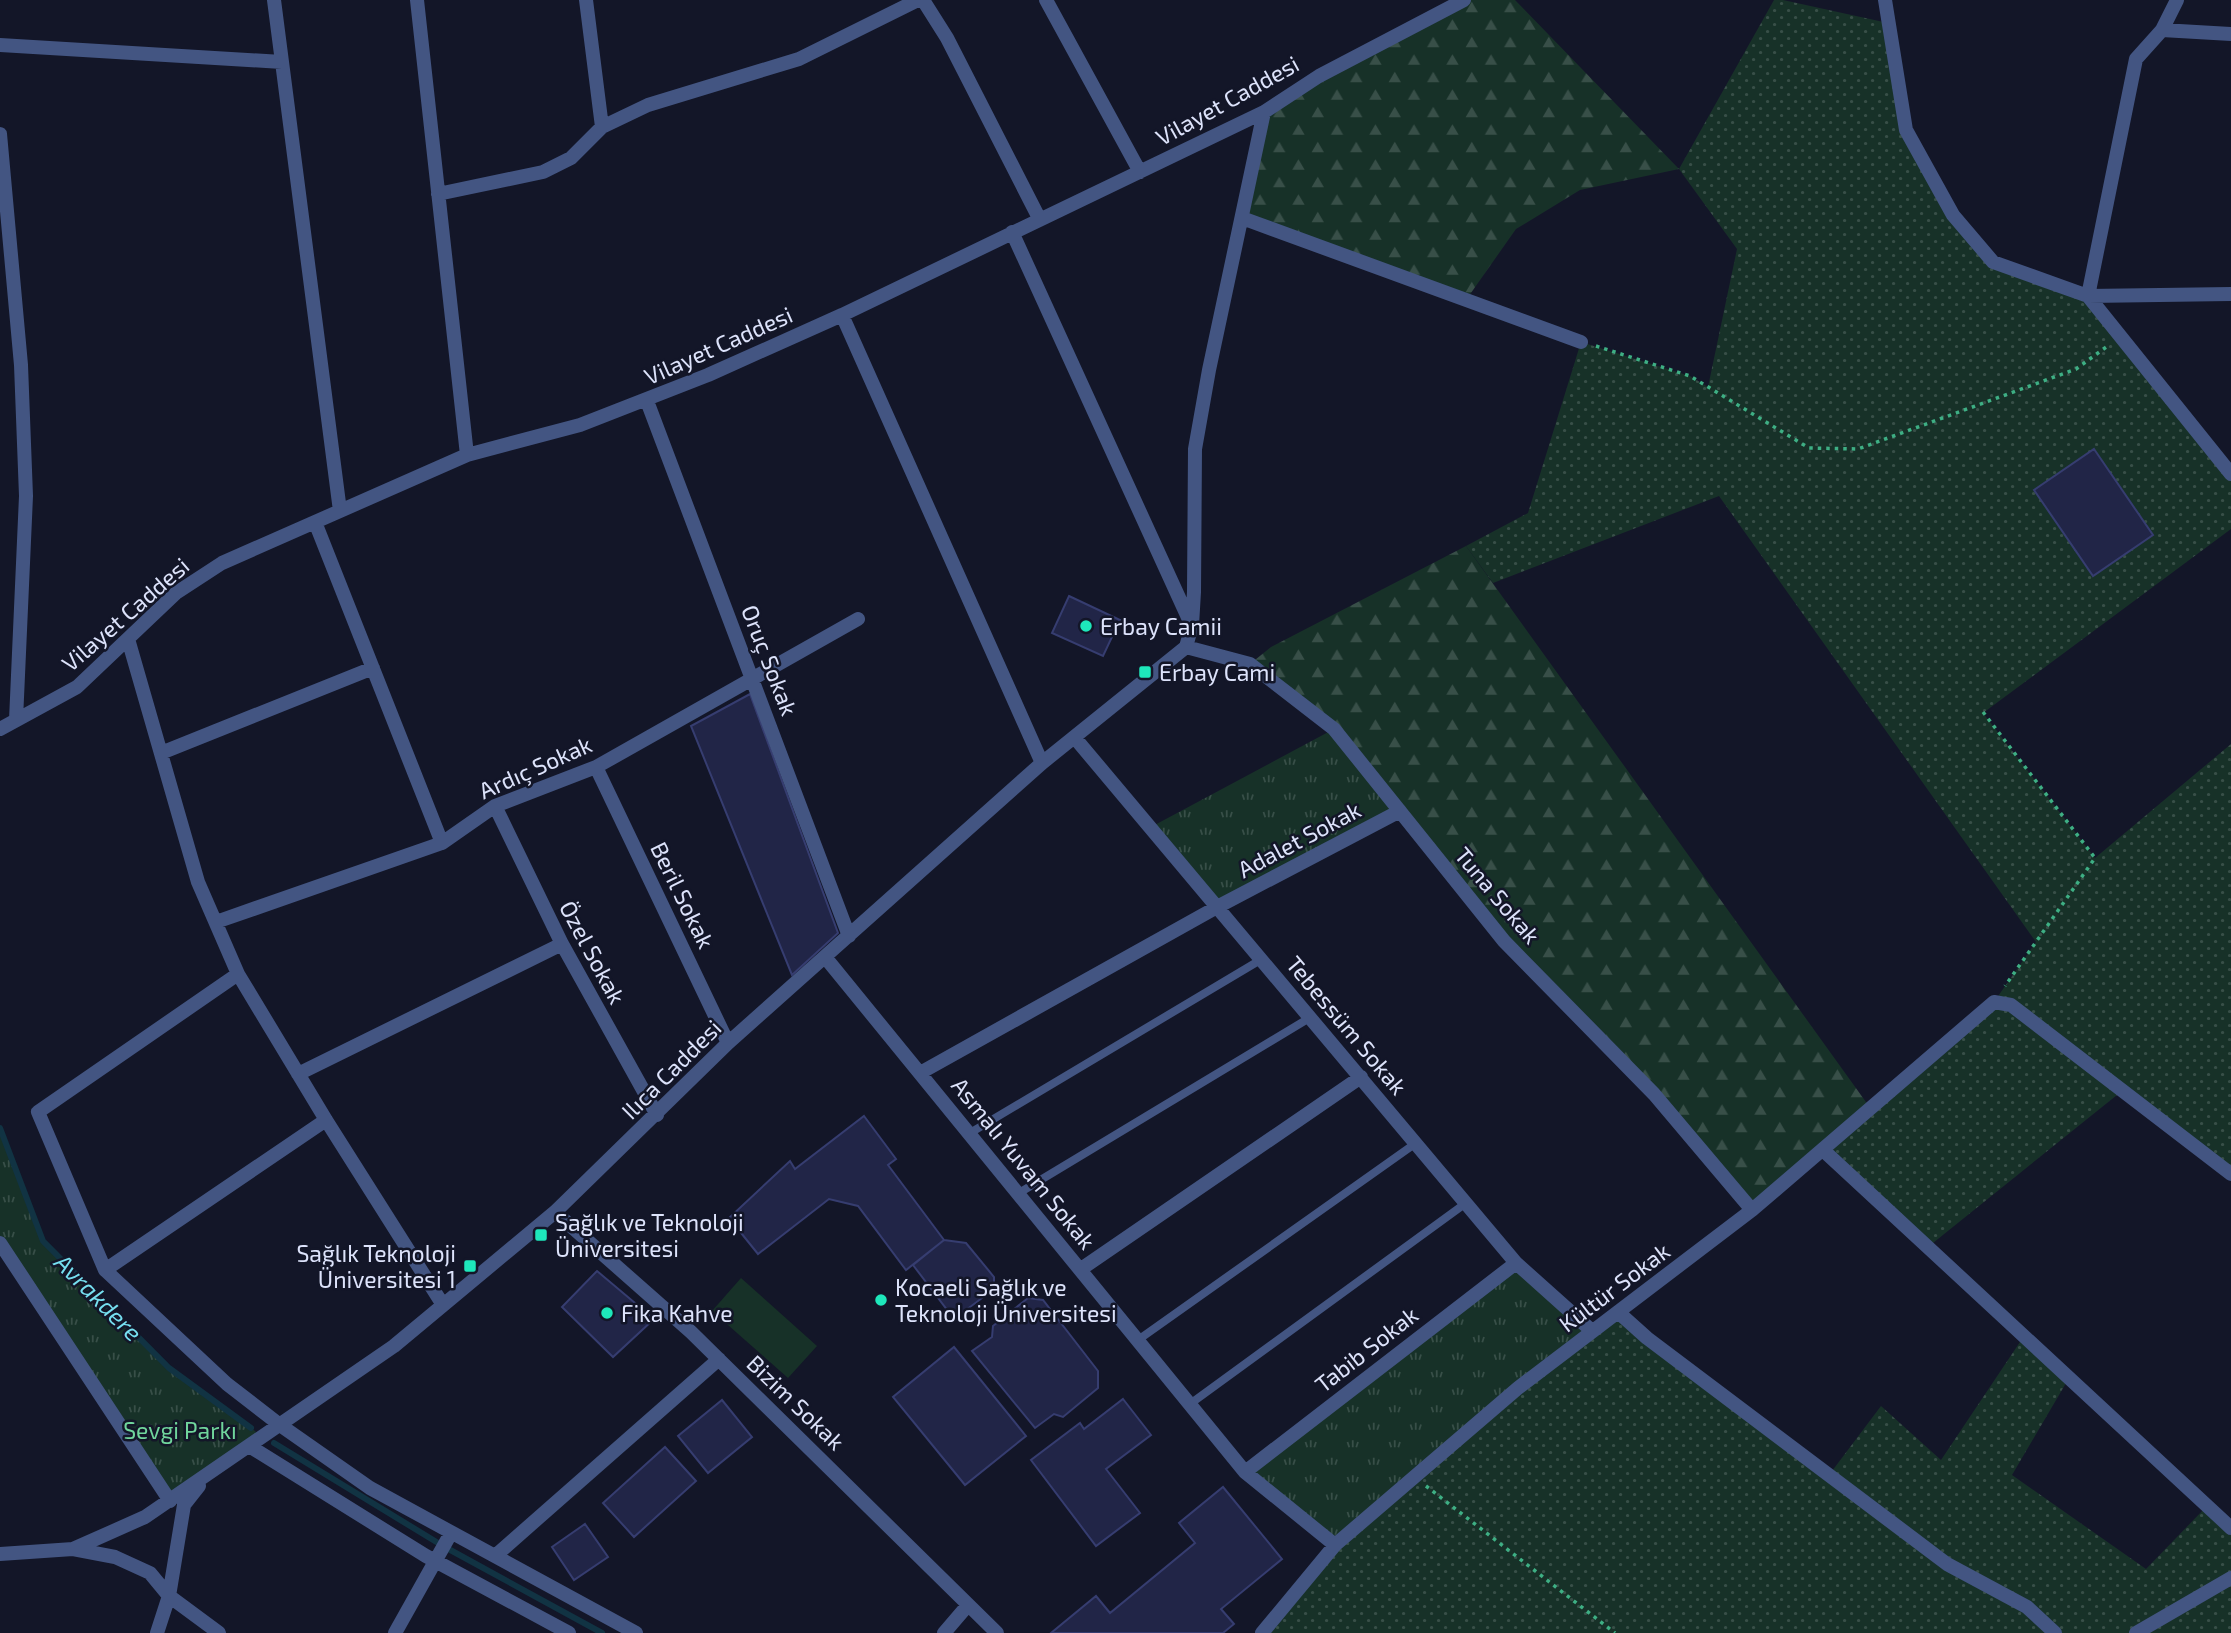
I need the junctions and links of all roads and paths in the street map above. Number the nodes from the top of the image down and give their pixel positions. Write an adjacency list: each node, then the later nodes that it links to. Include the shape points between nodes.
1 (274, 0): 13 (street)
2 (417, 0): 18 (street)
3 (586, 0): 15 (street)
4 (918, 0): 15 (street, via 799,59 648,105)
5 (923, 0): 19 (street)
6 (1046, 0): 17 (street)
7 (1464, 0): 14 (street, Vilayet Caddesi, via 1319,76)
8 (1885, 0): 23 (street, via 1906,130 1953,215 1993,261)
9 (2177, 0): 10 (street)
10 (2162, 30): 11 (street); 23 (street, via 2136,59)
11 (2231, 34)
12 (0, 45): 13 (street)
13 (282, 62): 30 (street)
14 (1264, 112): 17 (street, Vilayet Caddesi); 20 (street)
15 (602, 127): 18 (street, via 571,158 544,172)
16 (0, 134): 39 (street, via 21,365 26,496)
17 (1140, 173): 19 (street, Vilayet Caddesi)
18 (439, 194): 28 (street)
19 (1039, 218): 21 (street, Vilayet Caddesi)
20 (1242, 218): 26 (street); 33 (street, via 1195,449)
21 (1012, 232): 24 (street, Vilayet Caddesi); 33 (street)
22 (2231, 294): 23 (street)
23 (2088, 296): 25 (street)
24 (842, 315): 27 (street, Vilayet Caddesi); 43 (street)
25 (2120, 336): 26 (path, via 2076,369 1858,449 1809,448 1690,376); 29 (street)
26 (1581, 342)
27 (647, 401): 28 (street, Vilayet Caddesi, via 580,425); 37 (street, Oruç Sokak)
28 (467, 455): 30 (street, Vilayet Caddesi)
29 (2231, 474)
30 (340, 511): 31 (street, Vilayet Caddesi)
31 (315, 522): 34 (street, Vilayet Caddesi, via 222,563 176,593); 36 (street)
32 (858, 619): 37 (street, Ardıç Sokak)
33 (1192, 625): 35 (street)
34 (128, 639): 39 (street, Vilayet Caddesi, via 77,687); 42 (street)
35 (1186, 647): 41 (street, Ilıca Caddesi); 46 (street, Tuna Sokak, via 1250,664 1334,729)
36 (373, 668): 42 (street); 47 (street)
37 (754, 678): 44 (street, Ardıç Sokak); 50 (street, Oruç Sokak)
38 (1983, 712): 55 (path, via 2095,858)
39 (16, 720): 40 (street, Vilayet Caddesi)
40 (0, 729)
41 (1075, 738): 43 (street, Ilıca Caddesi); 48 (street, Tebessüm Sokak)
42 (161, 753): 49 (street, via 198,882)
43 (1042, 763): 50 (street, Ilıca Caddesi)
44 (596, 767): 45 (street, Ardıç Sokak); 57 (street, Beril Sokak)
45 (495, 806): 47 (street, Ardıç Sokak); 51 (street, Özel Sokak)
46 (1400, 811): 48 (street, Adalet Sokak); 69 (street, Tuna Sokak, via 1504,941 1654,1094)
47 (442, 843): 49 (street, Ardıç Sokak)
48 (1219, 906): 53 (street, Tebessüm Sokak); 58 (street, Adalet Sokak)
49 (216, 922): 54 (street)
50 (849, 936): 52 (street, Ilıca Caddesi)
51 (562, 944): 59 (street); 61 (street, Özel Sokak)
52 (825, 957): 57 (street, Ilıca Caddesi); 58 (street, Asmalı Yuvam Sokak)
53 (1262, 958): 56 (street, Tebessüm Sokak); 63 (lane)
54 (238, 974): 59 (street); 74 (street, via 38,1112)
55 (1994, 1002): 65 (street, Kültür Sokak); 66 (street, via 2011,1005)
56 (1311, 1017): 60 (street, Tebessüm Sokak); 67 (lane)
57 (728, 1043): 61 (street, Ilıca Caddesi)
58 (920, 1073): 63 (street, Asmalı Yuvam Sokak)
59 (298, 1074): 62 (street)
60 (1361, 1077): 64 (street, Tebessüm Sokak); 73 (street)
61 (657, 1115): 70 (street, Ilıca Caddesi)
62 (326, 1120): 74 (street); 75 (street)
63 (970, 1133): 67 (street, Asmalı Yuvam Sokak)
64 (1416, 1143): 68 (street, Tebessüm Sokak); 78 (lane)
65 (1823, 1150): 69 (street, Kültür Sokak); 87 (street)
66 (2231, 1174)
67 (1019, 1193): 73 (street, Asmalı Yuvam Sokak)
68 (1466, 1203): 72 (street, Tebessüm Sokak); 80 (lane)
69 (1752, 1210): 76 (street, Kültür Sokak)
70 (555, 1212): 75 (street, Ilıca Caddesi); 79 (street, Bizim Sokak)
71 (0, 1243): 86 (street)
72 (1516, 1262): 77 (street, Tebessüm Sokak); 83 (street, Tabib Sokak)
73 (1081, 1269): 78 (street, Asmalı Yuvam Sokak)
74 (105, 1270): 81 (street, via 227,1384)
75 (443, 1305): 81 (street, Ilıca Caddesi, via 394,1346)
76 (1618, 1312): 77 (street, Kültür Sokak); 106 (street, via 1947,1564 2026,1607)
77 (1592, 1332): 85 (street, Kültür Sokak)
78 (1138, 1340): 80 (street, Asmalı Yuvam Sokak)
79 (719, 1359): 92 (street); 96 (street, Bizim Sokak)
80 (1190, 1404): 83 (street, Asmalı Yuvam Sokak)
81 (280, 1425): 82 (street, Ilıca Caddesi); 88 (street, via 370,1488)
82 (249, 1446): 84 (street, Ilıca Caddesi); 93 (street)
83 (1245, 1472): 89 (street, Asmalı Yuvam Sokak)
84 (206, 1476): 86 (street, Ilıca Caddesi); 95 (street, via 184,1505)
85 (1414, 1477): 89 (street, Kültür Sokak); 105 (path)
86 (170, 1501): 90 (street, Ilıca Caddesi)
87 (2231, 1528)
88 (451, 1532): 92 (street); 93 (street)
89 (1335, 1545): 104 (street, Kültür Sokak)
90 (73, 1549): 91 (street); 95 (street, via 115,1557 150,1573)
91 (0, 1554)
92 (495, 1556): 101 (street)
93 (435, 1561): 99 (street); 100 (street)
94 (2231, 1578): 107 (street)
95 (169, 1596): 97 (street); 98 (street)
96 (968, 1605): 102 (street); 103 (street, Bizim Sokak)
97 (157, 1633)
98 (219, 1633)
99 (395, 1633)
100 (569, 1633)
101 (636, 1633)
102 (944, 1633)
103 (997, 1633)
104 (1262, 1633)
105 (1615, 1633)
106 (2055, 1633)
107 (2136, 1633)

